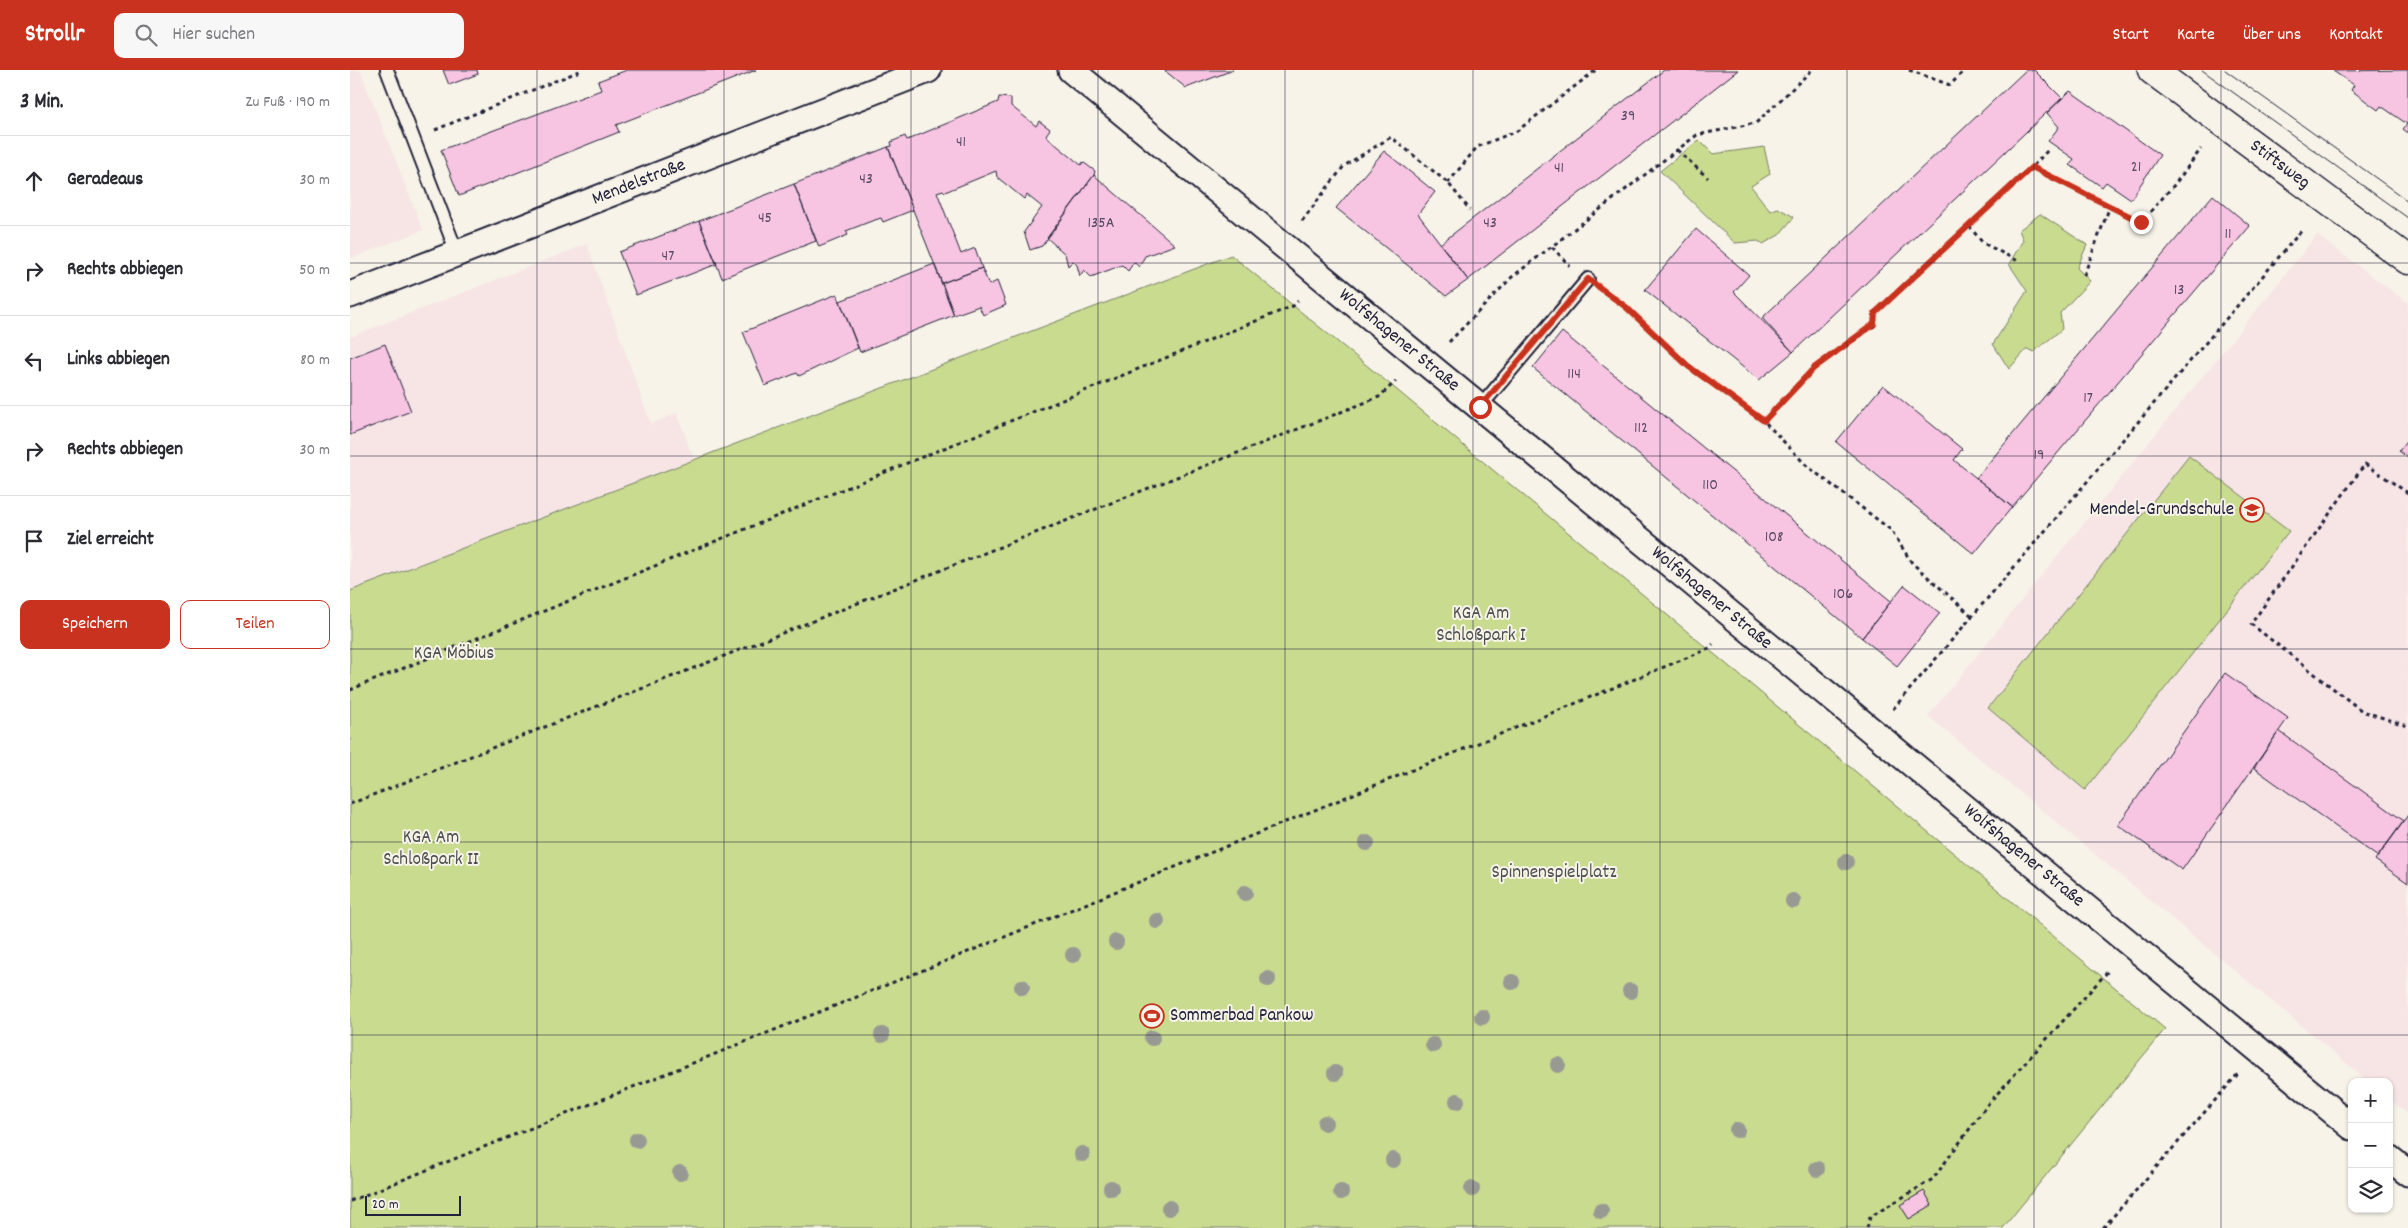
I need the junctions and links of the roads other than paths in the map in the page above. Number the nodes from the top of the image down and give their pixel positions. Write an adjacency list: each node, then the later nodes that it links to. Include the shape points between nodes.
1 (387, 70): 5 (lane)
2 (928, 70): 5 (street, Mendelstraße)
3 (1071, 70): 9 (street, Wolfshagener Straße)
4 (2152, 70): 6 (street, Stiftsweg)
5 (457, 253): 8 (street, Mendelstraße)
6 (2408, 260)
7 (1588, 279): 9 (lane)
8 (350, 295)
9 (1480, 407): 10 (street, Wolfshagener Straße)
10 (2348, 1124)
11 (2393, 1161): 12 (street)
12 (2408, 1173)

